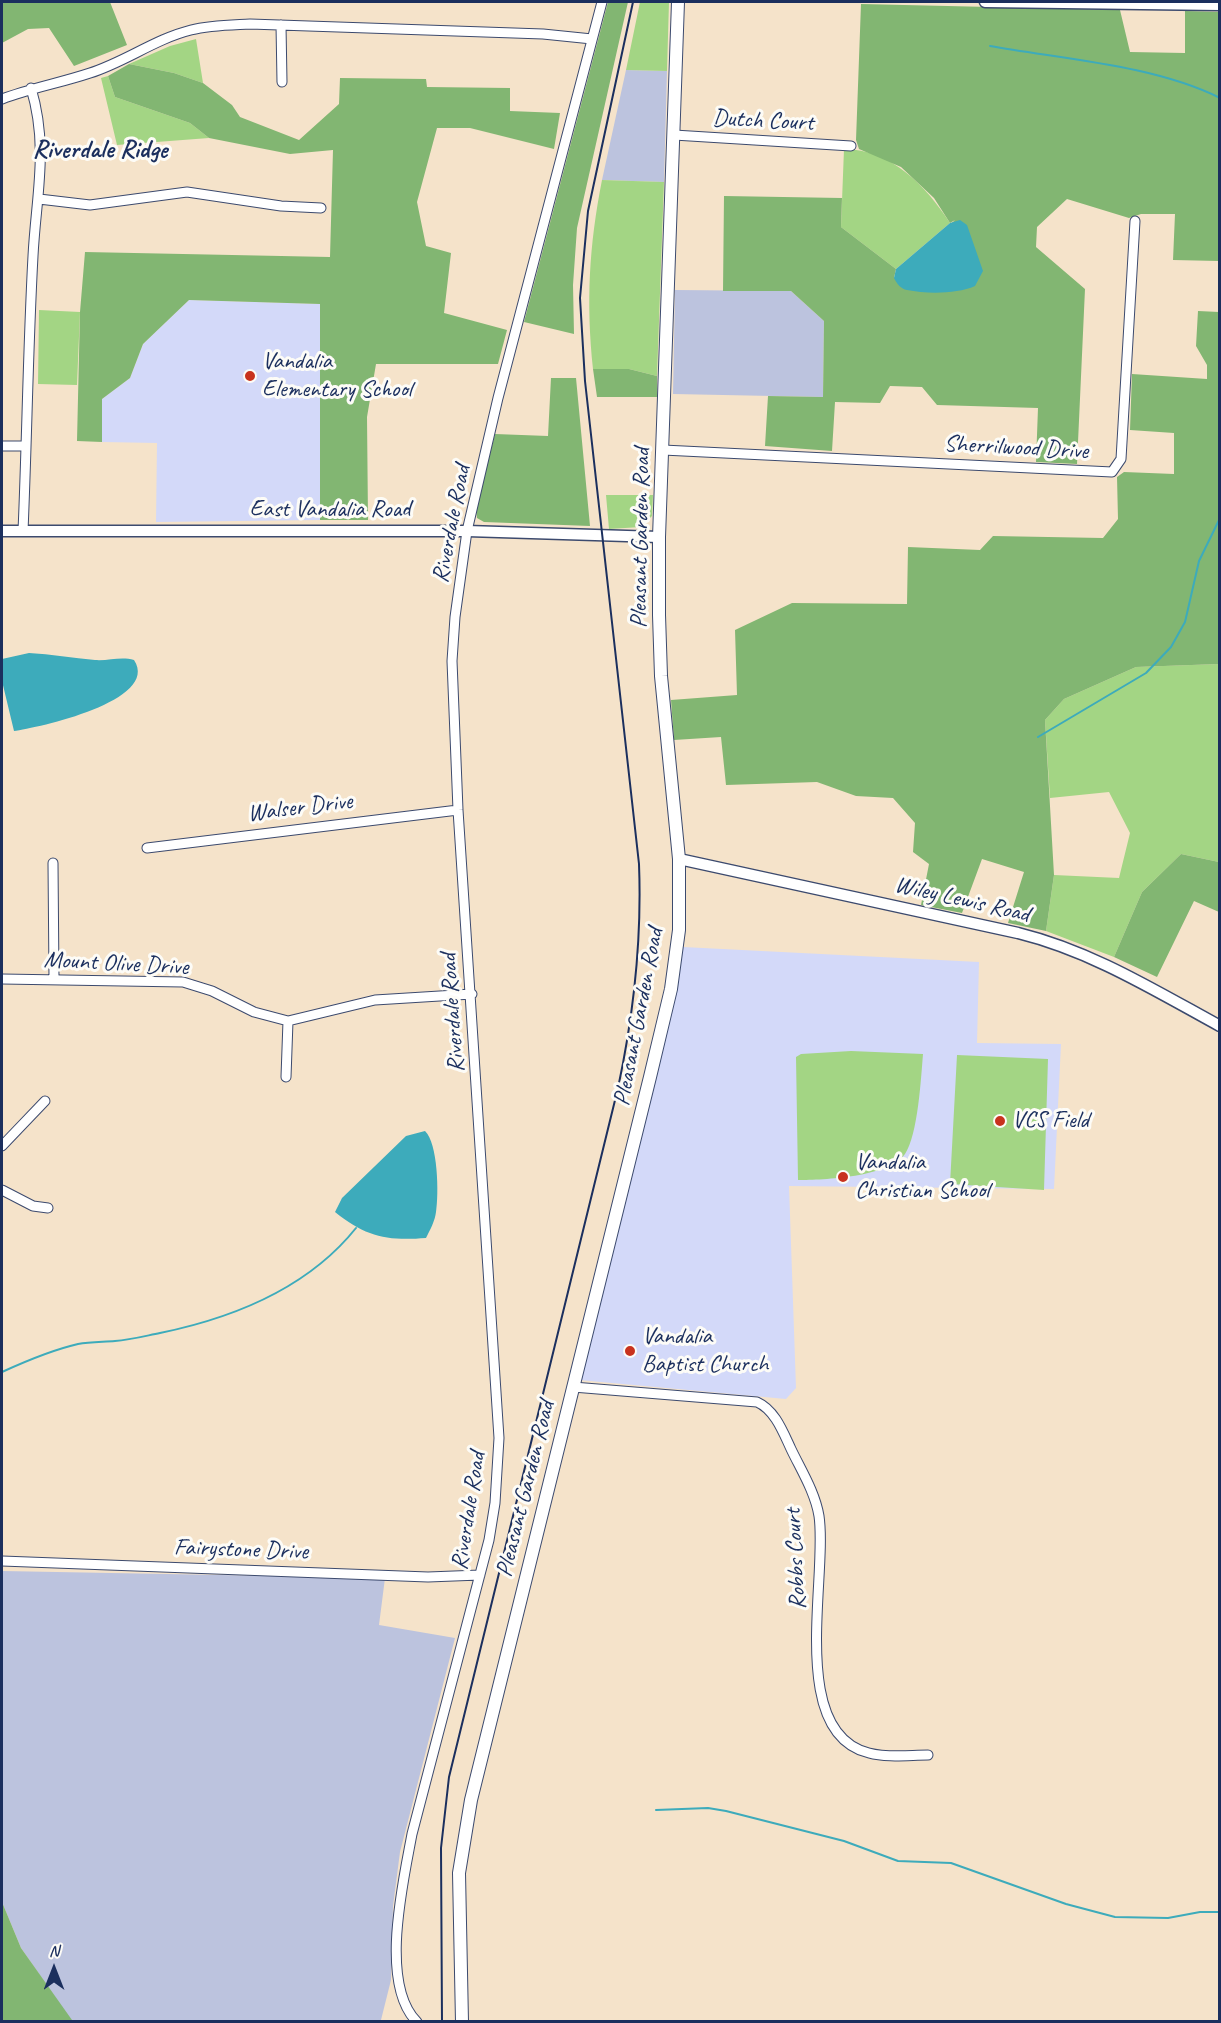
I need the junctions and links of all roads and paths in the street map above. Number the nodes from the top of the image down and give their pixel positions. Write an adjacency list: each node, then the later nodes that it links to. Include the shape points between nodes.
1 (602, 2): 6 (street, Riverdale Road)
2 (678, 2): 10 (main road, Pleasant Garden Road)
3 (985, 2): 4 (street)
4 (1220, 5)
5 (281, 25): 6 (street); 7 (street); 8 (street, via 190,30 90,73)
6 (592, 39): 20 (street, Riverdale Road)
7 (282, 82)
8 (31, 88): 9 (street); 12 (street, via 42,137)
9 (2, 99)
10 (674, 135): 11 (street, Dutch Court); 17 (main road, Pleasant Garden Road)
11 (851, 146)
12 (39, 199): 13 (street, via 90,205 187,192); 16 (street, via 33,253)
13 (321, 208)
14 (1135, 221): 17 (street, Sherrilwood Drive, via 1121,459 1112,472)
15 (2, 446): 16 (street)
16 (26, 446): 19 (street)
17 (663, 450): 21 (main road, Pleasant Garden Road)
18 (2, 531): 19 (street, East Vandalia Road)
19 (23, 531): 20 (street, East Vandalia Road)
20 (467, 531): 21 (street, East Vandalia Road); 22 (street, Riverdale Road, via 452,661)
21 (659, 537): 24 (main road, Pleasant Garden Road, via 661,676)
22 (458, 810): 23 (street, Walser Drive); 28 (street, Riverdale Road)
23 (147, 848)
24 (679, 859): 30 (street, Wiley Lewis Road, via 1064,946 1107,964); 36 (main road, Pleasant Garden Road, via 679,930 671,989)
25 (53, 863): 27 (street)
26 (2, 979): 27 (street, Mount Olive Drive)
27 (54, 979): 29 (street, Mount Olive Drive, via 183,982)
28 (472, 994): 29 (street, via 375,1000); 38 (street, Riverdale Road, via 500,1438 495,1503)
29 (288, 1022): 31 (street)
30 (1220, 1026)
31 (286, 1077)
32 (45, 1101): 33 (street)
33 (2, 1146)
34 (2, 1190): 35 (street, via 33,1206)
35 (48, 1208)
36 (573, 1388): 39 (street, Robbs Court, via 757,1402 772,1414 807,1482 819,1515 818,1658 821,1700 827,1719 849,1744 869,1753); 41 (main road, Pleasant Garden Road, via 471,1800 459,1873)
37 (2, 1561): 38 (street, Fairystone Drive, via 428,1577)
38 (480, 1575): 40 (street, Riverdale Road, via 412,1834 403,1883 398,1982 404,2005)
39 (928, 1755)
40 (417, 2022)
41 (462, 2022)

